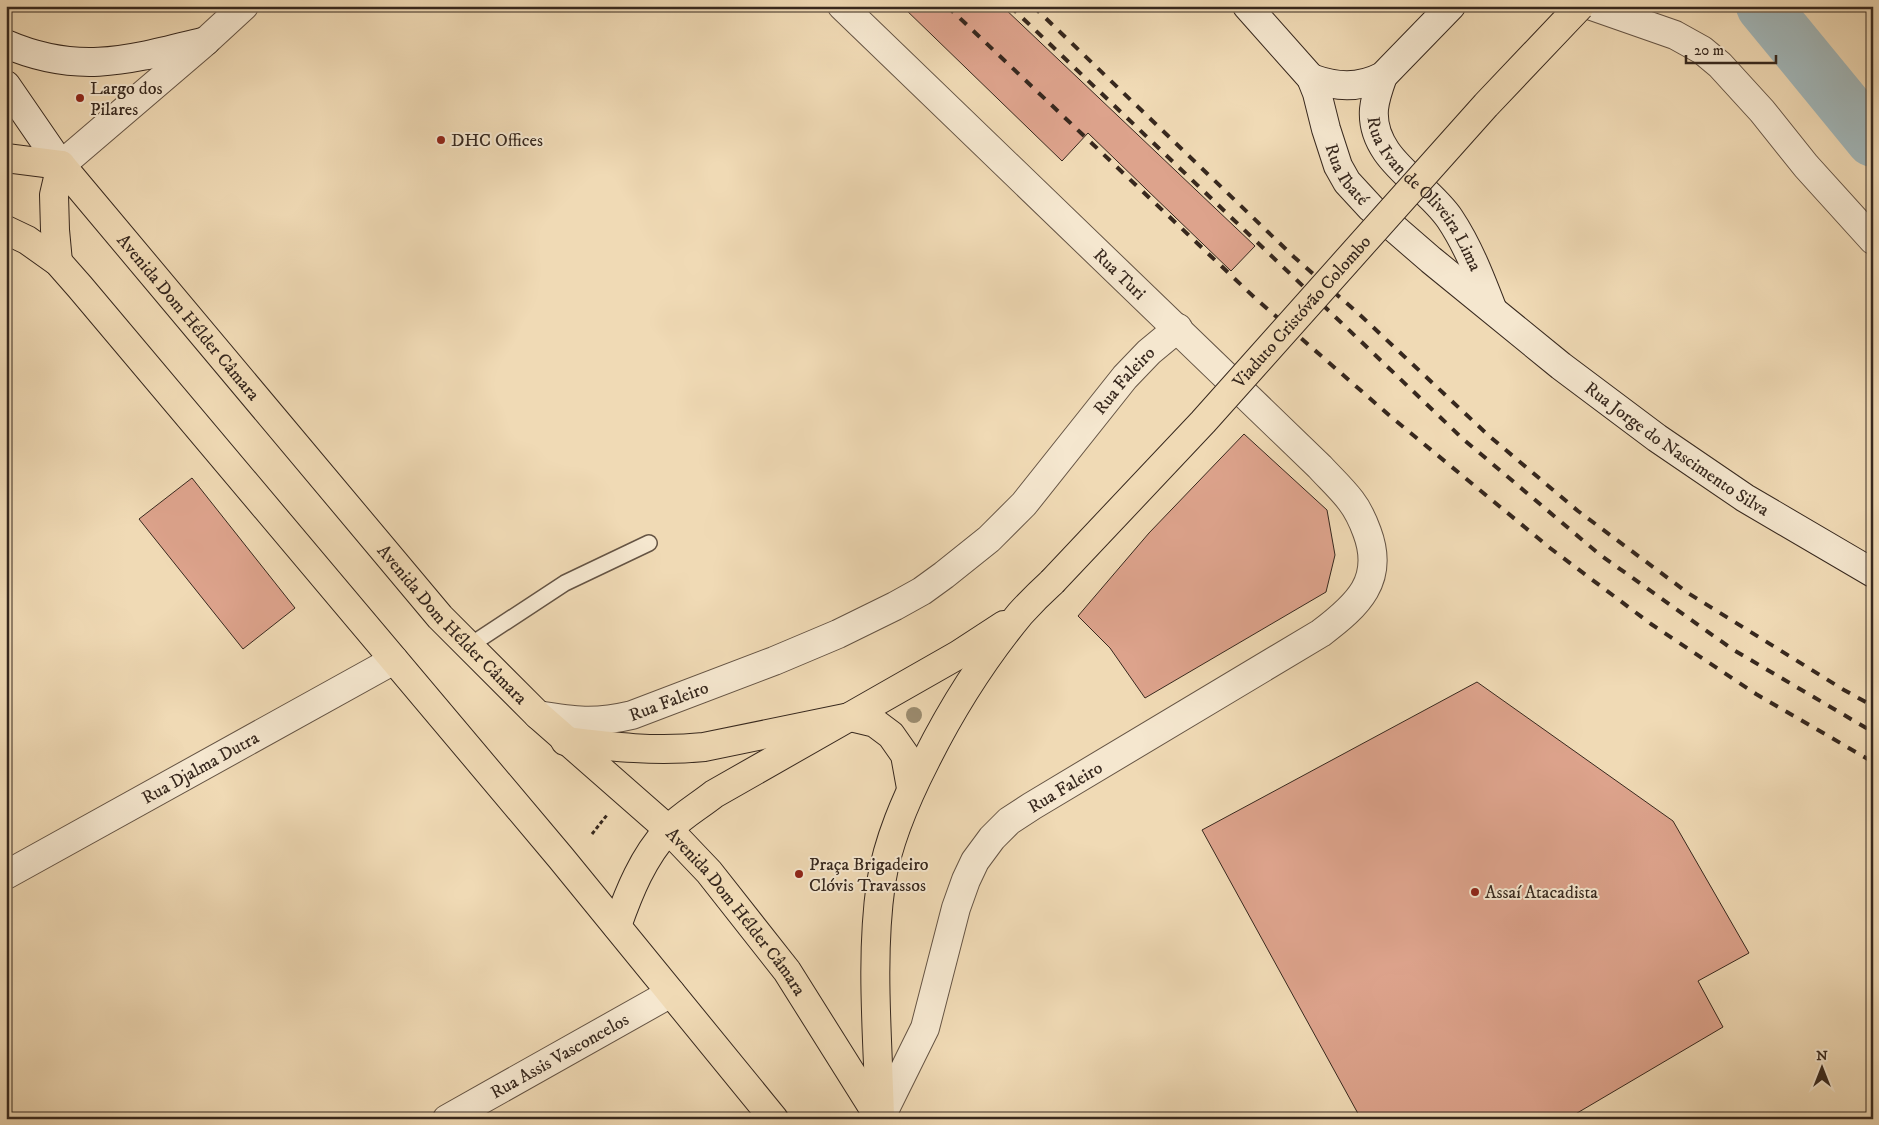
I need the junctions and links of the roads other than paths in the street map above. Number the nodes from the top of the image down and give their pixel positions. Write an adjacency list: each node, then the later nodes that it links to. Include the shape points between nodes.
1 (244, 6): 7 (street)
2 (842, 6): 18 (street, Rua Turi)
3 (1247, 6): 10 (street, Rua Ibaté)
4 (1451, 6): 9 (street, Rua Ivan de Oliveira Lima)
5 (1580, 6): 22 (main road, Viaduto Cristóvão Colombo, bridge, via 1486,105 1203,422)
6 (1592, 6): 15 (street, via 1675,35 1702,50 1762,111 1806,166)
7 (206, 41): 8 (street, via 136,58 104,62 40,56); 13 (street)
8 (6, 44)
9 (1383, 76): 10 (street, Rua Ivan de Oliveira Lima, via 1370,83 1348,86 1336,86); 17 (street, Rua Ivan de Oliveira Lima, via 1374,111 1380,142 1449,217 1469,251)
10 (1311, 78): 17 (street, Rua Ibaté, via 1332,149 1347,182 1423,254)
11 (6, 85): 13 (street)
12 (6, 158): 13 (main road)
13 (61, 165): 16 (main road, via 54,194); 23 (main road, Avenida Dom Hélder Câmara, via 440,617)
14 (6, 230): 16 (main road, via 28,240)
15 (1873, 240)
16 (58, 262): 24 (main road)
17 (1493, 309): 21 (street, Rua Jorge do Nascimento Silva, via 1657,438 1745,498)
18 (1178, 328): 20 (street, Rua Turi, via 1350,500 1362,519); 25 (street, Rua Faleiro, via 1125,377 1024,504 989,538 922,590 838,634 632,715 591,722)
19 (649, 542): 23 (lane, via 564,583)
20 (1374, 559): 35 (street, Rua Faleiro, via 1372,575 1363,592 1345,614 1321,633 1032,806 1009,821 992,838 966,880 924,1028)
21 (1873, 573)
22 (1020, 614): 26 (main road, via 958,655); 28 (main road, via 954,705)
23 (469, 646): 25 (main road, Avenida Dom Hélder Câmara)
24 (394, 660): 30 (street, Rua Djalma Dutra); 31 (main road)
25 (538, 715): 27 (main road, Avenida Dom Hélder Câmara)
26 (850, 717): 27 (main road, via 682,749 636,749); 28 (main road, via 875,723 891,735 905,755); 29 (main road, via 714,794)
27 (565, 741): 29 (main road, Avenida Dom Hélder Câmara)
28 (911, 788): 35 (main road, via 888,853 878,913)
29 (669, 830): 31 (main road, via 638,874); 35 (main road, Avenida Dom Hélder Câmara, via 708,872 787,971)
30 (6, 874)
31 (617, 926): 32 (main road)
32 (671, 993): 33 (main road); 34 (street, Rua Assis Vasconcelos)
33 (776, 1117)
34 (447, 1119)
35 (880, 1119)

